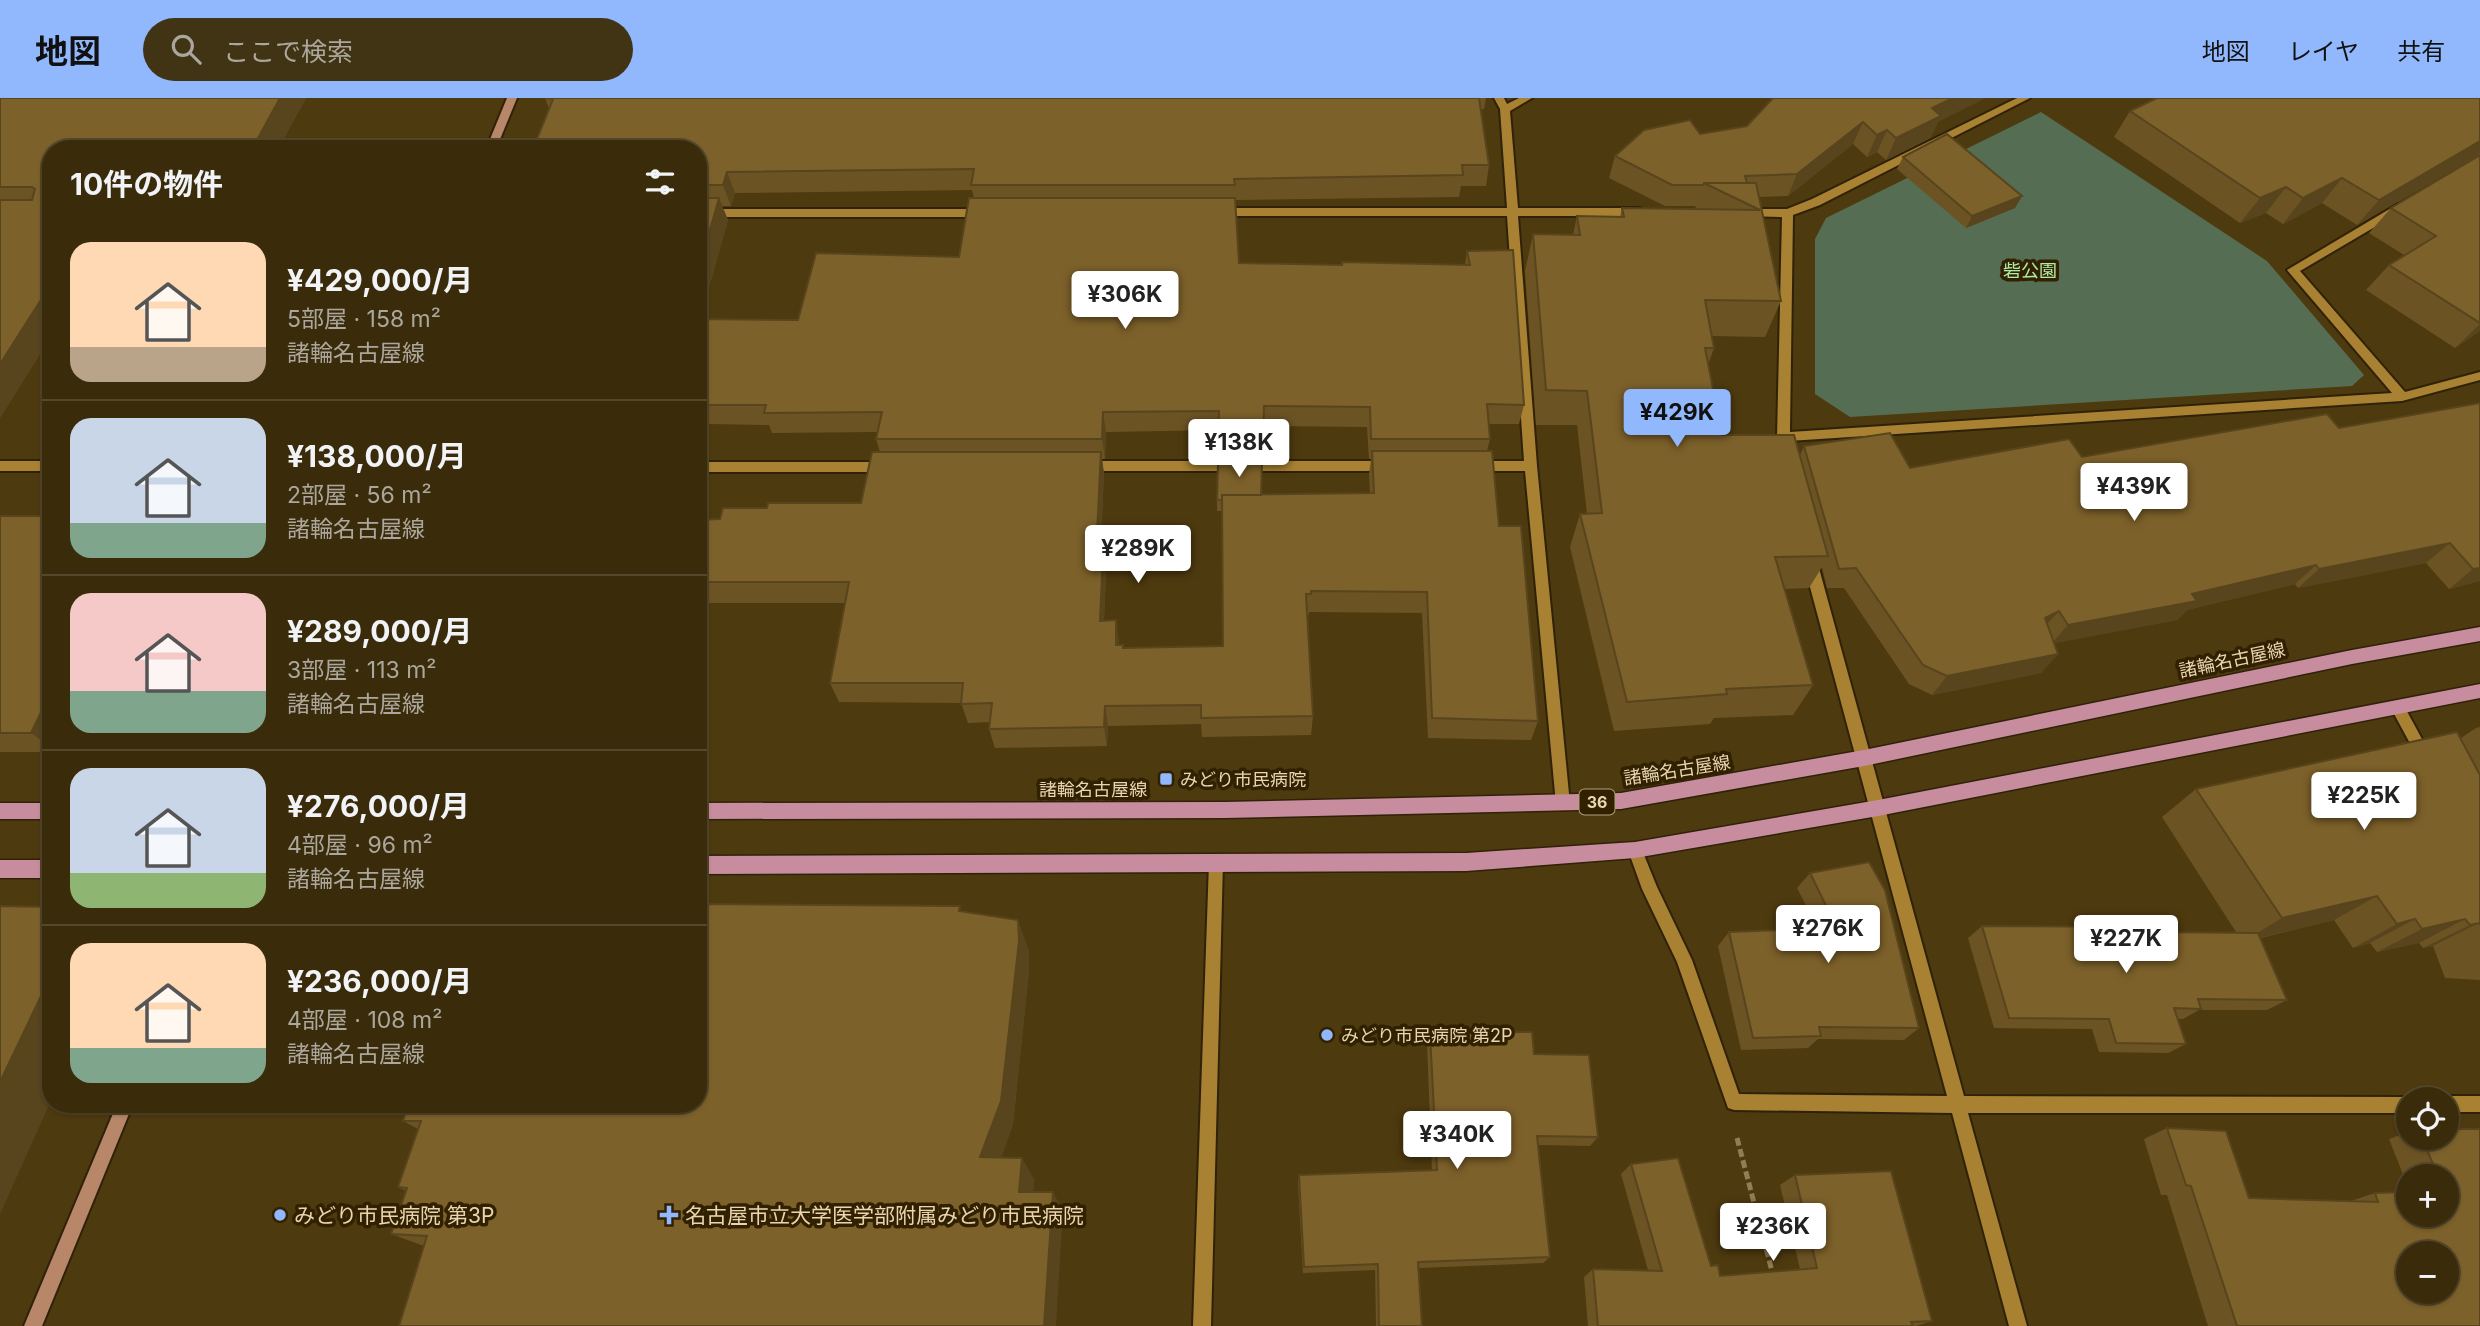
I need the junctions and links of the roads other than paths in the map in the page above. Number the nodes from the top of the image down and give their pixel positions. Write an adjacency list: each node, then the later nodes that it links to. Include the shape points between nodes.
1 (512, 98): 5 (street)
2 (1527, 98): 4 (street)
3 (2025, 98): 13 (street)
4 (1502, 104): 8 (street)
5 (495, 140)
6 (2410, 201): 15 (street, via 2293,270)
7 (1208, 212): 8 (street)
8 (1511, 212): 9 (street); 22 (street)
9 (1653, 212)
10 (1734, 212): 13 (street)
11 (707, 213): 12 (street)
12 (1001, 213)
13 (1788, 213): 16 (street)
14 (2480, 376): 15 (street)
15 (2402, 397): 16 (street)
16 (1783, 437): 17 (street)
17 (1784, 462)
18 (0, 466): 19 (street)
19 (42, 466)
20 (1406, 466): 25 (street)
21 (1461, 466): 22 (street)
22 (1531, 466): 32 (street)
23 (707, 467): 24 (street)
24 (892, 467)
25 (1073, 467)
26 (1808, 553): 30 (street)
27 (2480, 634): 30 (main road, 諸輪名古屋線 / 36)
28 (2480, 691): 29 (main road)
29 (2398, 708): 31 (street); 33 (main road)
30 (1864, 758): 32 (main road, 諸輪名古屋線 / 36, via 1621,801); 33 (street)
31 (2428, 765)
32 (1563, 804): 36 (main road, 諸輪名古屋線 / 36)
33 (1878, 808): 37 (main road); 44 (street)
34 (0, 811): 35 (main road)
35 (42, 811)
36 (707, 811)
37 (1635, 850): 38 (main road, via 1466,862); 44 (street, via 1684,960 1734,1102)
38 (1216, 862): 39 (main road); 48 (street)
39 (707, 865)
40 (0, 869): 41 (main road)
41 (42, 869)
42 (2459, 1104): 43 (street)
43 (2480, 1104)
44 (1958, 1105): 45 (street); 49 (street)
45 (2396, 1105)
46 (120, 1113): 47 (street)
47 (33, 1326)
48 (1202, 1326)
49 (2018, 1326)

